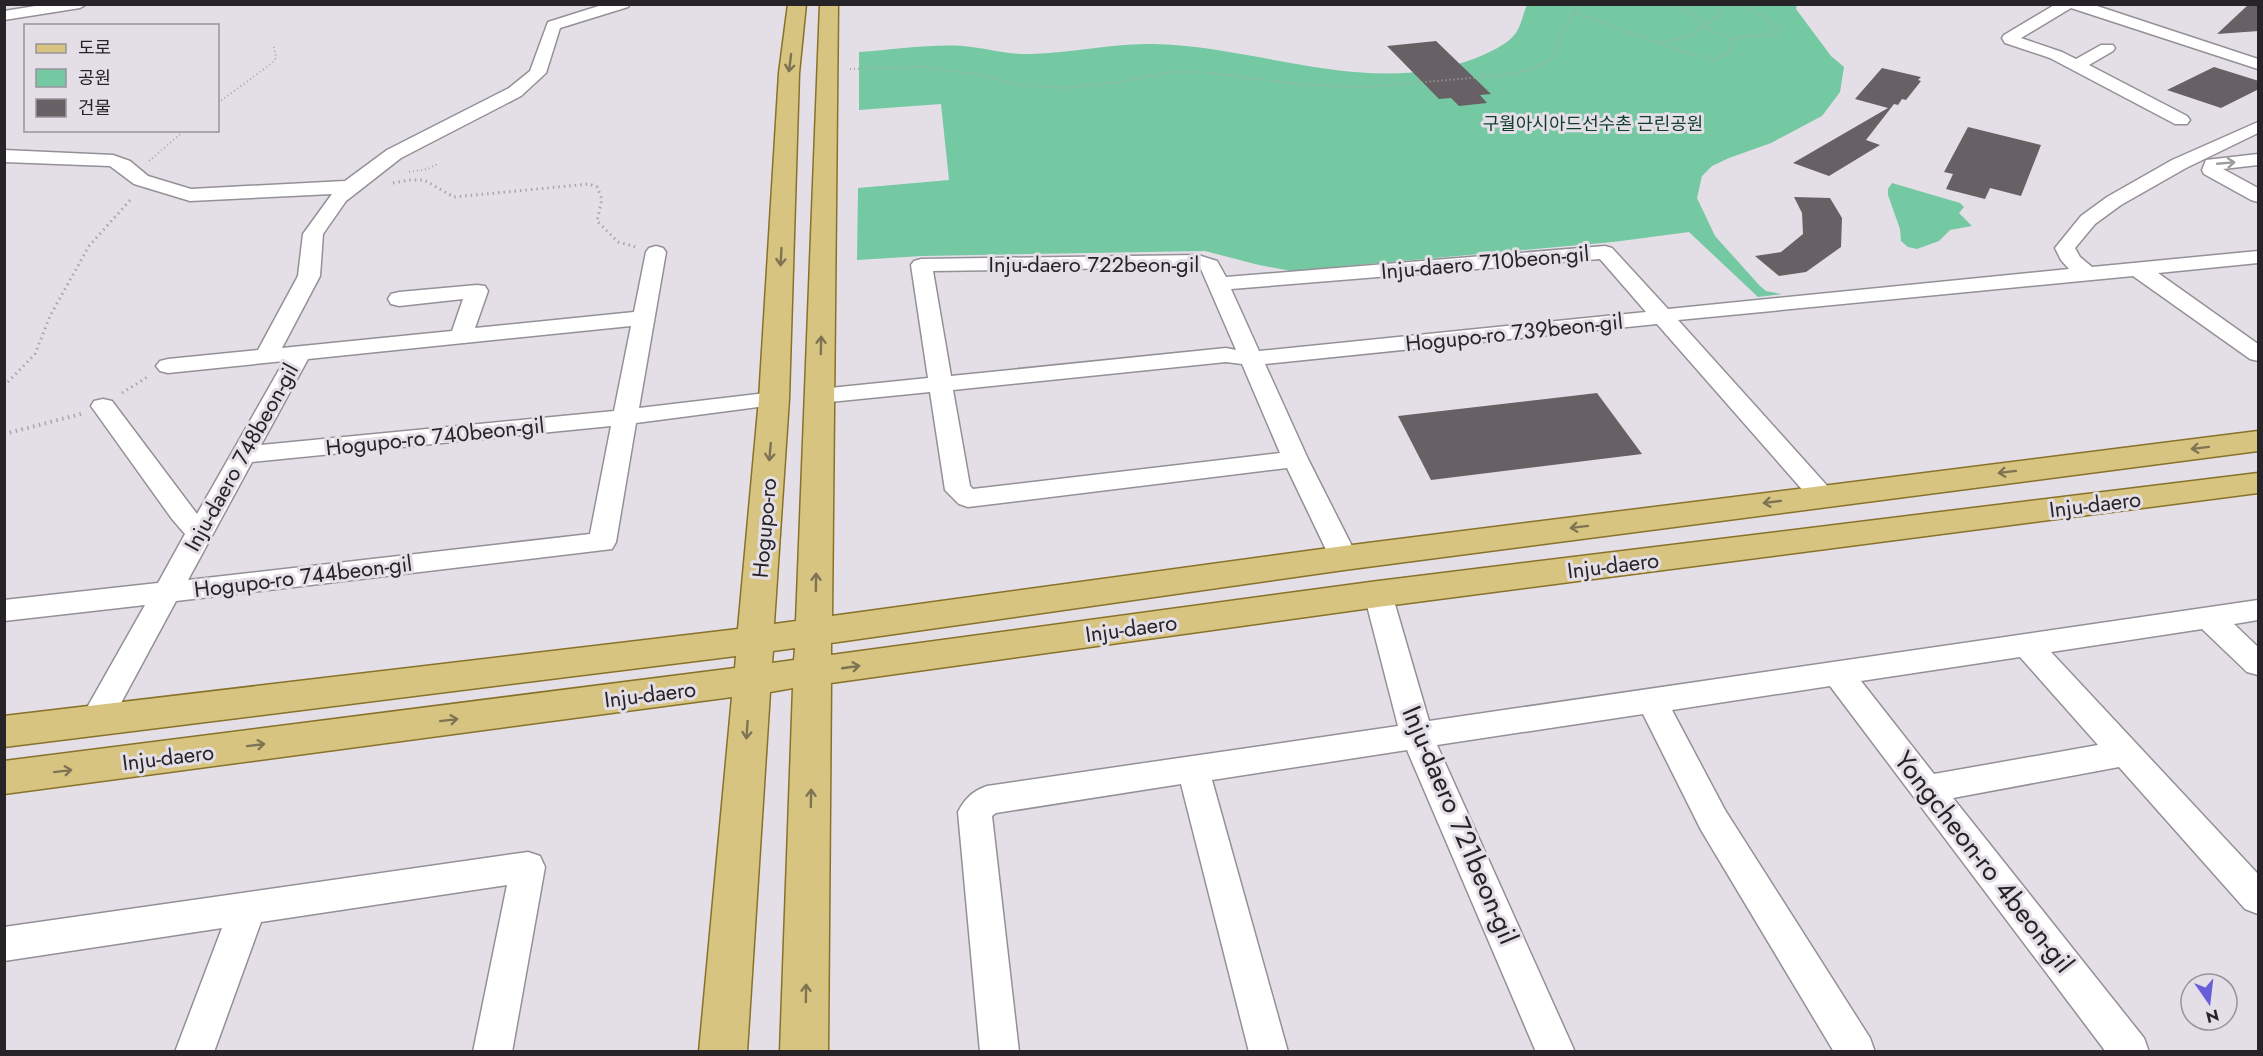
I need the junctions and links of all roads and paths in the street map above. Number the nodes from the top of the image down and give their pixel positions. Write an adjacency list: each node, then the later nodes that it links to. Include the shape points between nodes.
1 (80, 4): 12 (street)
2 (623, 4): 28 (street, Inju-daero 748beon-gil, via 553,25 538,73 515,92 394,154)
3 (797, 4): 47 (main road, Hogupo-ro, one-way to 47, via 789,73)
4 (829, 4): 20 (main road)
5 (1581, 4): 11 (path)
6 (1676, 4): 13 (path)
7 (1721, 4): 13 (path, via 1716,17)
8 (1740, 4): 14 (path, via 1762,15 1780,31 1778,35)
9 (2067, 4): 19 (street, via 2010,38)
10 (2074, 4): 18 (street)
11 (1574, 12): 15 (path); 20 (path, via 1561,32 1554,57 1533,69 1430,83 1335,87 1174,72 1063,88 1017,85 987,76 922,67)
12 (4, 16)
13 (1703, 27): 14 (path); 15 (path, via 1687,37)
14 (1735, 40): 15 (path, via 1728,53 1716,60)
15 (1654, 42)
16 (274, 47): 21 (path, via 276,58 272,63)
17 (2107, 48): 19 (street)
18 (2259, 64)
19 (2076, 66): 22 (street)
20 (826, 71): 46 (main road, one-way to 20)
21 (219, 102)
22 (2181, 120)
23 (2259, 127): 33 (street, via 2179,164 2088,220 2065,248 2071,260)
24 (183, 132): 27 (path)
25 (4, 156): 27 (street, via 113,161)
26 (2259, 160): 29 (street, one-way to 26, via 2211,170 2212,164)
27 (141, 178): 28 (street, via 190,195 210,196); 45 (path, via 89,246 50,316 35,354)
28 (350, 187): 30 (path, via 417,179 454,197 589,184 597,187 602,199 597,221 618,242); 41 (street, Inju-daero 748beon-gil, via 313,234 309,276)
29 (2259, 196)
30 (656, 252): 37 (street)
31 (2259, 257): 32 (street, Hogupo-ro 739beon-gil)
32 (2138, 269): 33 (street, Hogupo-ro 739beon-gil); 40 (street)
33 (2087, 274): 36 (street, Hogupo-ro 739beon-gil)
34 (1219, 285): 36 (street, Inju-daero 710beon-gil, via 1605,252); 42 (street, Inju-daero 722beon-gil); 44 (street, Inju-daero 722beon-gil, via 1210,265 1198,261 921,265)
35 (399, 299): 38 (street, via 477,291)
36 (1664, 317): 42 (street, Hogupo-ro 739beon-gil); 54 (street, Inju-daero 710beon-gil)
37 (645, 318): 38 (street, Inju-daero 748beon-gil); 49 (street)
38 (461, 337): 39 (street, Inju-daero 748beon-gil)
39 (300, 353): 41 (street, Inju-daero 748beon-gil); 51 (street, Inju-daero 748beon-gil)
40 (2259, 354)
41 (266, 356): 43 (street, Inju-daero 748beon-gil)
42 (1251, 358): 44 (street, Hogupo-ro 739beon-gil, via 1226,355); 52 (street, Inju-daero 722beon-gil)
43 (168, 366)
44 (940, 383): 46 (street, Hogupo-ro 739beon-gil); 52 (street, via 958,489 968,498)
45 (4, 386)
46 (820, 396): 62 (main road, one-way to 46)
47 (774, 399): 49 (street, Hogupo-ro 740beon-gil); 63 (main road, Hogupo-ro, one-way to 63)
48 (103, 406): 55 (street)
49 (627, 417): 51 (street, Hogupo-ro 740beon-gil); 57 (street, Hogupo-ro 744beon-gil, via 602,542)
50 (2259, 441): 54 (main road, Inju-daero, one-way to 54)
51 (243, 455): 55 (street, Inju-daero 748beon-gil)
52 (1295, 459): 56 (street, Inju-daero 722beon-gil)
53 (2259, 483): 58 (main road, Inju-daero)
54 (1822, 495): 56 (main road, Inju-daero, one-way to 56)
55 (199, 532): 57 (street, Inju-daero 748beon-gil)
56 (1344, 558): 62 (main road, Inju-daero)
57 (165, 592): 60 (street, Hogupo-ro 744beon-gil); 70 (street, Inju-daero 748beon-gil)
58 (1378, 594): 66 (main road, Inju-daero, one-way to 58); 72 (street, Inju-daero 721beon-gil)
59 (2259, 610): 61 (street)
60 (4, 611)
61 (2208, 618): 64 (street); 65 (street)
62 (815, 631): 63 (main road, Inju-daero); 66 (main road)
63 (755, 640): 68 (main road, Hogupo-ro); 70 (main road, Inju-daero)
64 (2027, 645): 67 (street); 73 (street)
65 (2259, 664)
66 (814, 672): 68 (main road, Inju-daero); 83 (main road, one-way to 66)
67 (1837, 673): 69 (street); 76 (street, Yongcheon-ro 4beon-gil)
68 (751, 680): 75 (main road, Inju-daero, one-way to 68); 82 (main road, Hogupo-ro, one-way to 82)
69 (1652, 701): 72 (street); 87 (street, via 1713,820)
70 (96, 720): 71 (main road, Inju-daero)
71 (4, 732)
72 (1417, 736): 74 (street); 86 (street, Inju-daero 721beon-gil)
73 (2125, 753): 76 (street); 77 (street)
74 (1193, 769): 84 (street, via 987,800 975,812); 85 (street)
75 (4, 778)
76 (1927, 789): 88 (street, Yongcheon-ro 4beon-gil)
77 (2259, 898)
78 (248, 908): 79 (street); 80 (street); 81 (street, via 528,867)
79 (4, 944)
80 (194, 1052)
81 (492, 1052)
82 (723, 1052)
83 (804, 1052)
84 (1000, 1052)
85 (1269, 1052)
86 (1556, 1052)
87 (1856, 1052)
88 (2130, 1052)

